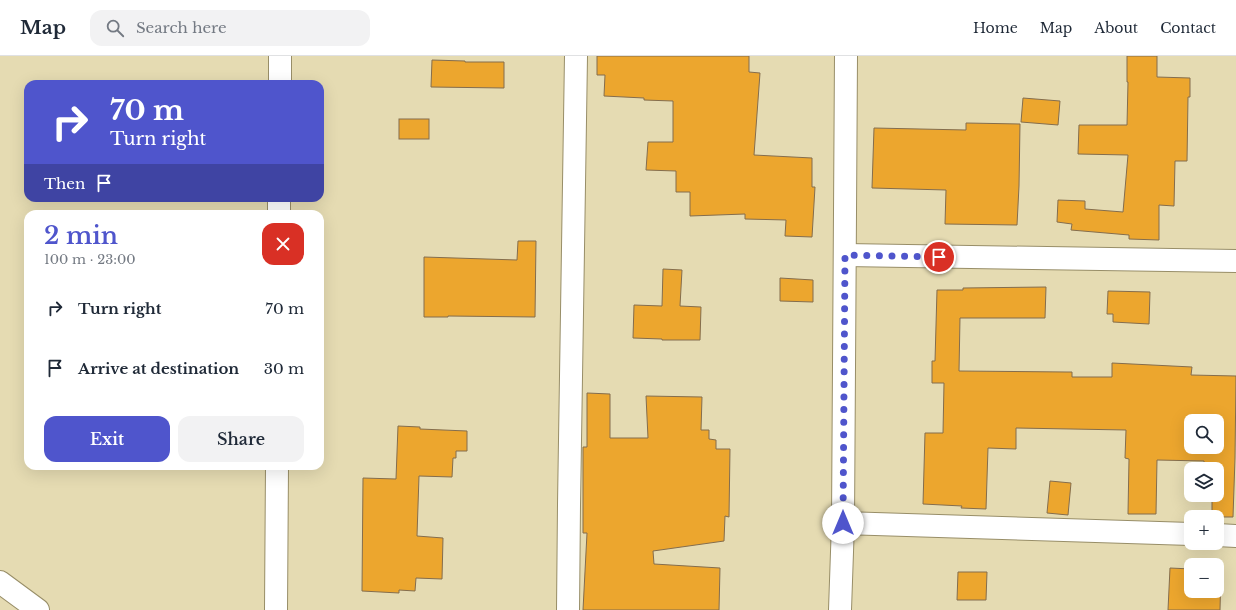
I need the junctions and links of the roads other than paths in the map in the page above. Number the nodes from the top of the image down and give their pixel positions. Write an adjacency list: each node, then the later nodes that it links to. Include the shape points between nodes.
1 (280, 56): 4 (street)
2 (576, 56): 15 (street)
3 (846, 56): 5 (street)
4 (280, 80)
5 (845, 255): 6 (street); 8 (street)
6 (1236, 261)
7 (277, 470): 14 (street)
8 (843, 523): 9 (street); 16 (street)
9 (1184, 534)
10 (1224, 535): 11 (street)
11 (1236, 536)
12 (0, 582): 13 (street)
13 (38, 610)
14 (276, 610)
15 (568, 610)
16 (840, 610)

